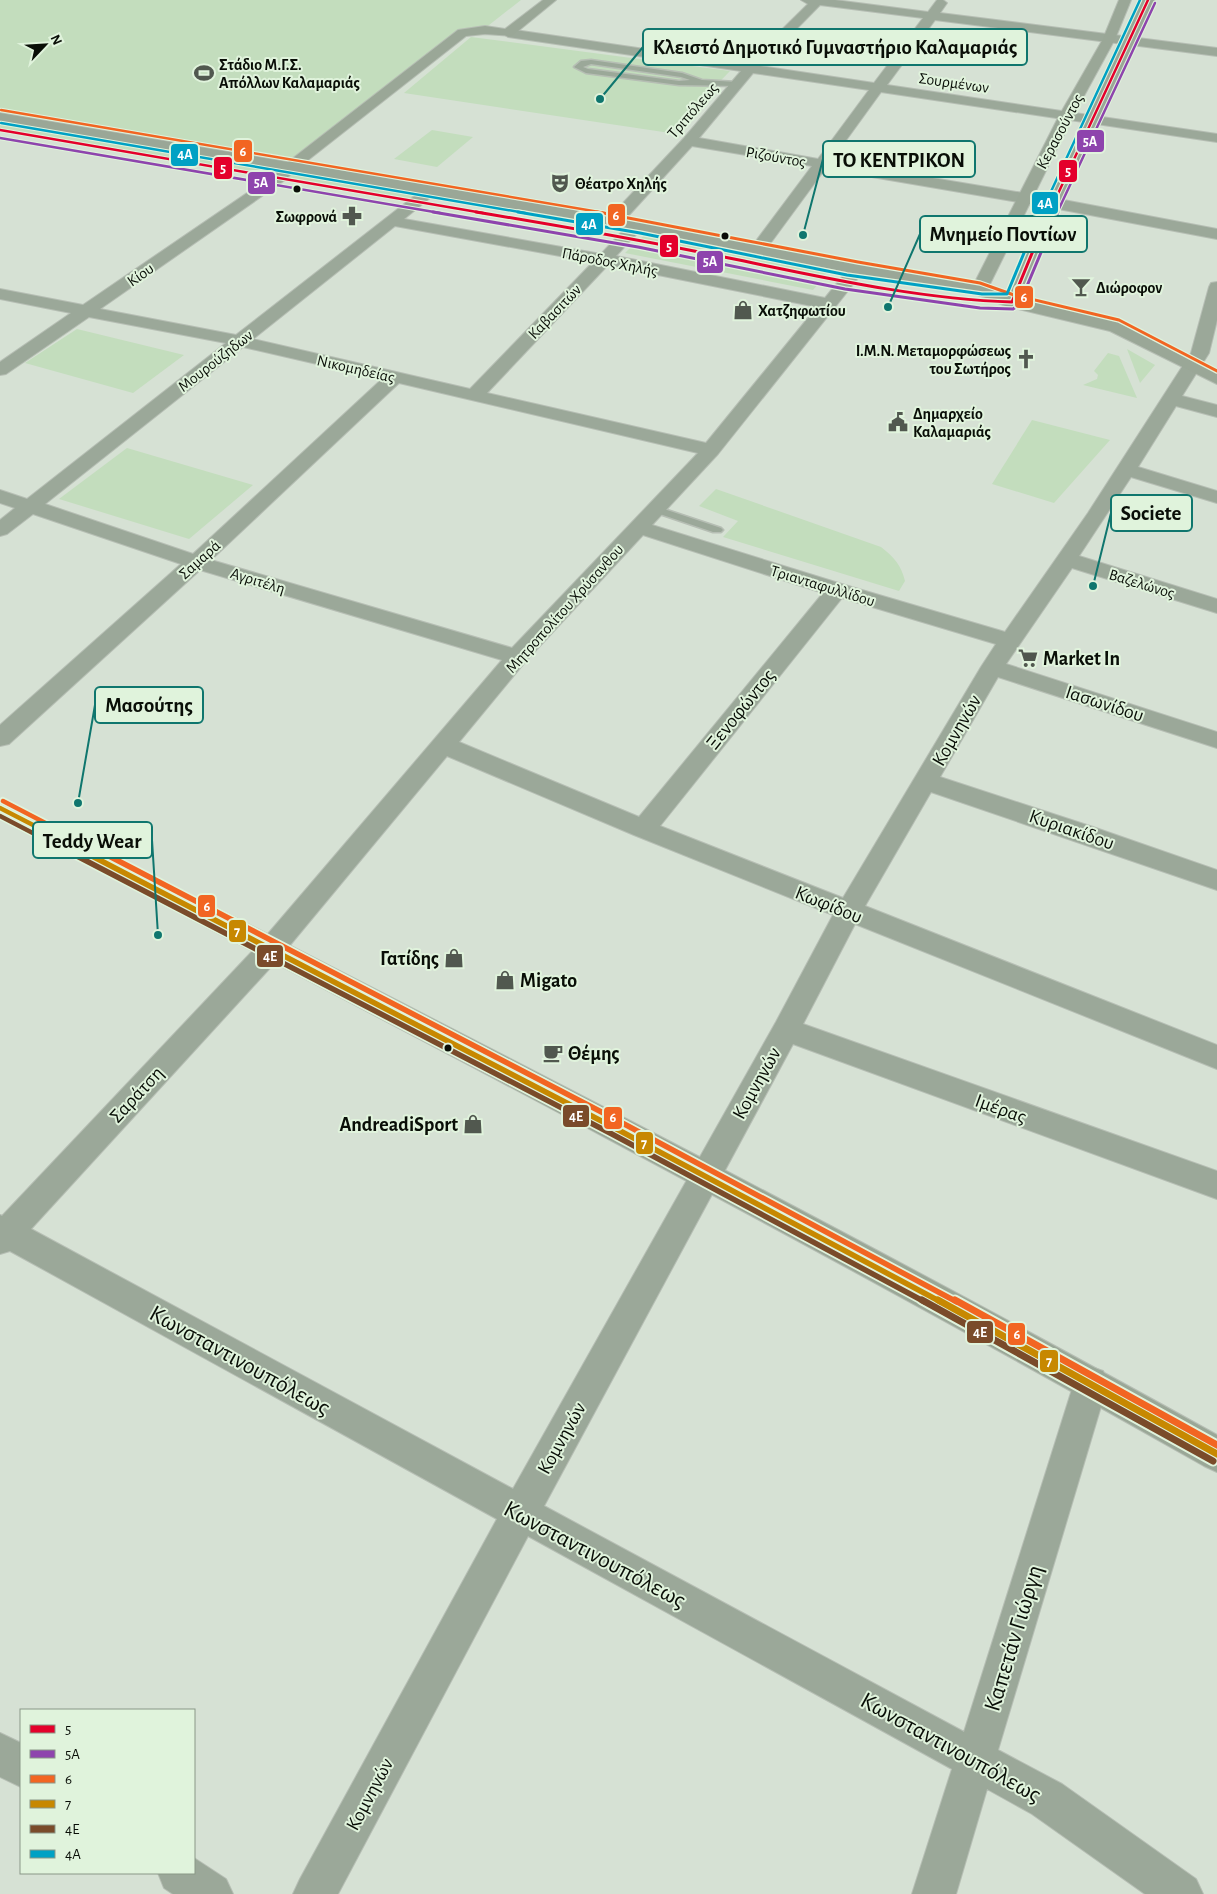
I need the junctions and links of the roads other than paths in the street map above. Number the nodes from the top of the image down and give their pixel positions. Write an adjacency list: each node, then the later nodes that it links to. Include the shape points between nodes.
1 (550, 0): 9 (main road)
2 (814, 0): 6 (street); 13 (street, Τριπόλεως)
3 (943, 0): 6 (street)
4 (1125, 0): 10 (main road, Κερασούντος)
5 (1148, 0): 11 (main road, Κερασούντος)
6 (931, 16): 10 (street); 16 (street)
7 (497, 20): 8 (main road)
8 (485, 30): 9 (main road); 24 (main road, via 462,33)
9 (508, 33): 13 (street, Σουρμένων)
10 (1109, 39): 11 (street); 17 (main road, Κερασούντος)
11 (1129, 41): 12 (street); 19 (main road, Κερασούντος)
12 (1217, 52)
13 (750, 69): 15 (street, Τριπόλεως); 16 (street, Σουρμένων)
14 (701, 82): 14 (lane, via 682,75 591,62 578,67 586,71 678,84); 15 (lane)
15 (737, 84): 22 (street, Τριπόλεως)
16 (877, 88): 17 (street, Σουρμένων); 23 (street)
17 (1066, 116): 19 (street, Σουρμένων); 26 (main road, Κερασούντος)
18 (0, 117): 24 (main road)
19 (1092, 119): 21 (street, Σουρμένων); 27 (main road, Κερασούντος)
20 (0, 130): 24 (main road)
21 (1217, 138)
22 (689, 141): 23 (street, Ριζούντος); 29 (street, Τριπόλεως)
23 (820, 164): 26 (street, Ριζούντος); 33 (street)
24 (286, 172): 25 (main road); 41 (street, Κίου)
25 (424, 195): 28 (street, Μουρούζηδων); 29 (main road); 32 (main road)
26 (1024, 199): 27 (street, Ριζούντος); 37 (main road, Κερασούντος)
27 (1053, 204): 31 (street, Ριζούντος); 39 (main road, Κερασούντος)
28 (391, 221): 34 (street, Πάροδος Χηλής); 42 (street, Μουρούζηδων)
29 (614, 222): 30 (main road)
30 (636, 226): 32 (street, Καβασιτών); 33 (main road)
31 (1217, 234)
32 (624, 238): 34 (street, Καβασιτών); 35 (main road)
33 (758, 249): 35 (main road)
34 (604, 259): 40 (street, Πάροδος Χηλής); 47 (street, Καβασιτών)
35 (852, 275): 37 (main road); 39 (main road, via 981,301); 40 (street, Μητροπολίτου Χρύσανθου)
36 (1217, 286): 43 (street, Κομνηνών, via 1200,353)
37 (979, 290): 39 (main road)
38 (0, 294): 41 (street, Νικομηδείας)
39 (1012, 302): 43 (main road, via 1116,327)
40 (828, 304): 50 (street, Μητροπολίτου Χρύσανθου)
41 (85, 312): 42 (street, Νικομηδείας); 44 (street, Κίου)
42 (240, 341): 45 (street, Νικομηδείας); 54 (street, Μουρούζηδων)
43 (1191, 366): 46 (main road); 48 (street, Κομνηνών)
44 (0, 370)
45 (395, 377): 47 (street, Νικομηδείας); 60 (street, Σαμαρά)
46 (1217, 379)
47 (472, 396): 50 (street, Νικομηδείας)
48 (1170, 399): 49 (street); 51 (street, Κομνηνών)
49 (1217, 411)
50 (711, 450): 55 (street, Μητροπολίτου Χρύσανθου)
51 (1128, 470): 53 (street); 59 (street, Κομνηνών)
52 (0, 496): 54 (street, Αγριτέλη)
53 (1217, 497)
54 (30, 506): 57 (street, Μουρούζηδων); 60 (street, Αγριτέλη)
55 (655, 509): 56 (street, Μητροπολίτου Χρύσανθου); 58 (lane)
56 (638, 527): 61 (street, Τριανταφυλλίδου); 64 (street, Μητροπολίτου Χρύσανθου)
57 (0, 530)
58 (717, 530)
59 (1066, 559): 62 (street, Βαζελώνος); 63 (street, Κομνηνών)
60 (196, 562): 64 (street, Αγριτέλη); 66 (street, Σαμαρά)
61 (837, 590): 63 (street, Τριανταφυλλίδου); 71 (street, Ξενοφώντος)
62 (1217, 606)
63 (1010, 641): 65 (street, Κομνηνών)
64 (517, 657): 68 (street, Μητροπολίτου Χρύσανθου)
65 (992, 667): 67 (street, Ιασωνίδου); 69 (street, Κομνηνών)
66 (0, 738)
67 (1217, 740)
68 (444, 745): 71 (street, Κωφίδου); 74 (street, Μητροπολίτου Χρύσανθου)
69 (926, 781): 72 (street, Κυριακίδου); 73 (street, Κομνηνών)
70 (0, 808): 74 (main road)
71 (643, 829): 73 (street, Κωφίδου)
72 (1217, 880)
73 (848, 912): 75 (street, Κομνηνών); 76 (street, Κωφίδου)
74 (271, 949): 77 (main road); 79 (street, Σαράτση)
75 (786, 1030): 77 (street, Κομνηνών); 78 (street, Ιμέρας)
76 (1217, 1058)
77 (705, 1174): 80 (main road); 82 (street, Κομνηνών)
78 (1217, 1185)
79 (2, 1234): 82 (street, Κωνσταντινουπόλεως)
80 (1091, 1383): 81 (main road); 84 (street, Καπετάν Γιώργη)
81 (1217, 1454)
82 (520, 1513): 84 (street, Κωνσταντινουπόλεως); 88 (street, Κομνηνών)
83 (0, 1753): 85 (street)
84 (976, 1759): 89 (street, Καπετάν Γιώργη); 90 (street, Κωνσταντινουπόλεως, via 1047,1799)
85 (20, 1766)
86 (181, 1874): 87 (street)
87 (211, 1894)
88 (315, 1894)
89 (934, 1894)
90 (1181, 1894)

